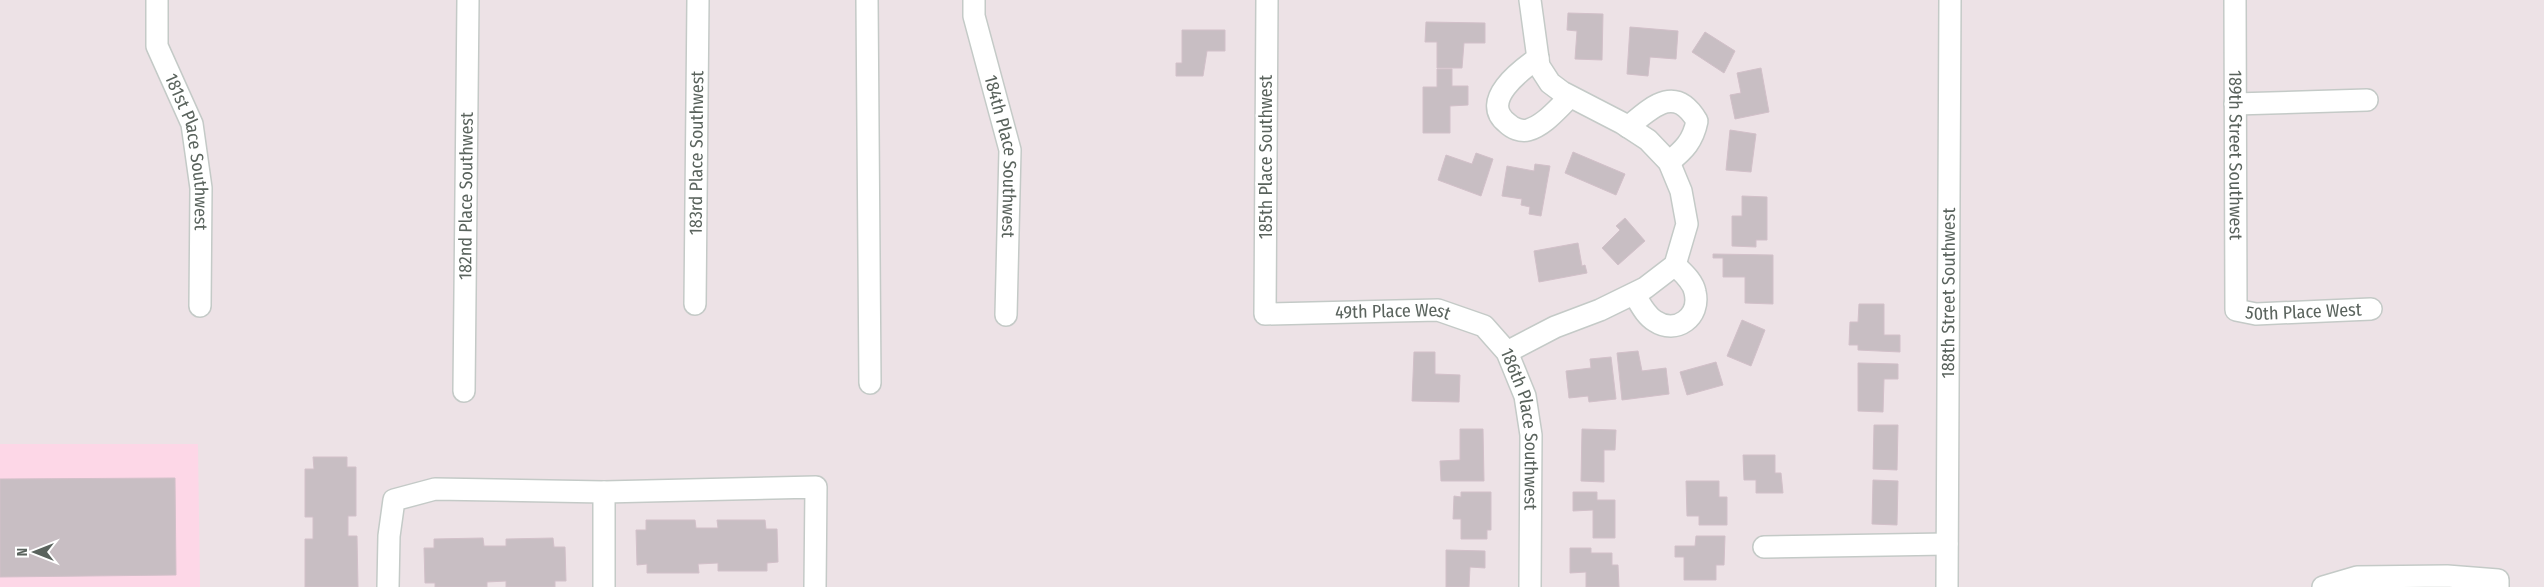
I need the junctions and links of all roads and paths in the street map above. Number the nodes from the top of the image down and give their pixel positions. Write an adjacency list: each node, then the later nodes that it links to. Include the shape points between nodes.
1 (157, 0): 19 (street, 181st Place Southwest, via 157,46 192,124 201,188)
2 (468, 0): 26 (street, 182nd Place Southwest)
3 (698, 0): 18 (street, 183rd Place Southwest)
4 (867, 0): 25 (street)
5 (974, 0): 23 (street, 184th Place Southwest, via 974,16 1010,150)
6 (1267, 0): 22 (street, 185th Place Southwest)
7 (1530, 0): 10 (street)
8 (1950, 0): 28 (street, 188th Street Southwest)
9 (2235, 0): 13 (street, 189th Street Southwest)
10 (1538, 58): 11 (street, via 1539,66 1550,83); 11 (street, via 1518,72 1503,89 1498,104 1502,120 1512,128 1527,130 1542,123)
11 (1570, 96): 14 (street)
12 (2367, 100): 13 (street)
13 (2235, 104): 21 (street, 189th Street Southwest)
14 (1628, 127): 15 (street, via 1648,140); 15 (street, via 1653,106 1673,101 1689,108 1697,122 1694,137 1684,151)
15 (1669, 162): 16 (street, via 1681,192 1688,224)
16 (1675, 265): 17 (street, 186th Place Southwest); 17 (street, via 1696,292 1696,306 1679,326 1667,326 1656,321)
17 (1634, 294): 24 (street, 186th Place Southwest, via 1555,326)
18 (694, 304)
19 (200, 306)
20 (2371, 309): 21 (street, 50th Place West, via 2256,314)
21 (2236, 310)
22 (1265, 314): 24 (street, 49th Place West, via 1438,310 1484,326)
23 (1006, 315)
24 (1507, 352): 33 (street, 186th Place Southwest, via 1525,396 1531,435)
25 (870, 383)
26 (464, 391)
27 (604, 492): 30 (street, via 435,489 394,500 389,536); 31 (street); 32 (street, via 816,487)
28 (1947, 544): 29 (street); 34 (street, 188th Street Southwest)
29 (1764, 547)
30 (388, 587)
31 (604, 587)
32 (815, 587)
33 (1530, 587)
34 (1947, 587)
35 (2323, 587): 36 (street, via 2358,577 2437,576 2498,580)
36 (2498, 587)

